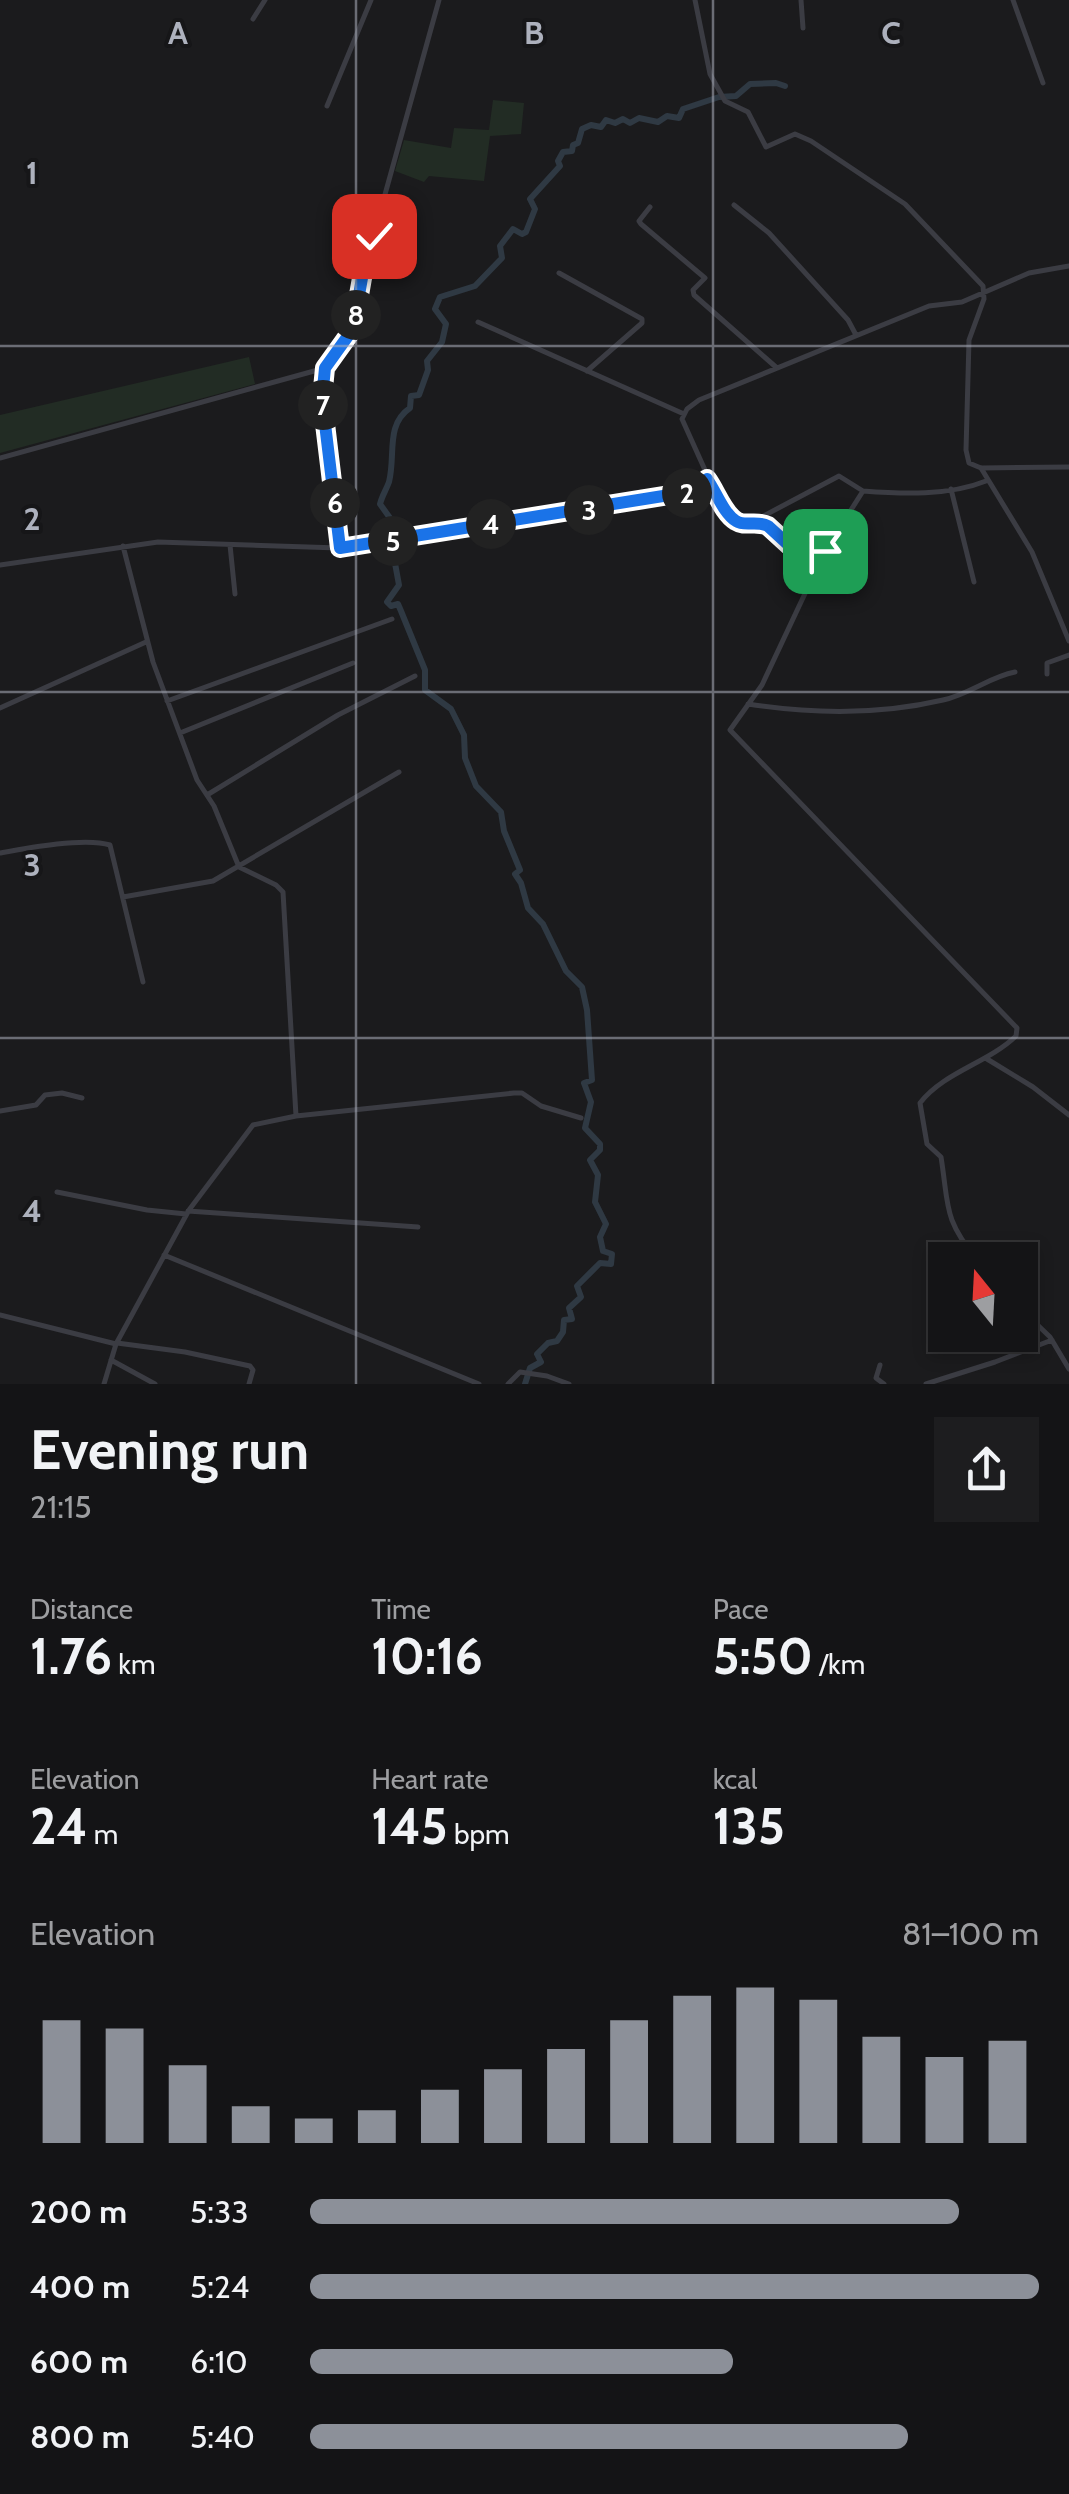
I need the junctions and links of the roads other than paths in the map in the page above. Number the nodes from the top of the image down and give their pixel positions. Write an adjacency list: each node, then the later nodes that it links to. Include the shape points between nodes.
1 (265, 0): 7 (street)
2 (371, 0): 10 (street)
3 (439, 0): 18 (street, via 353,329)
4 (695, 0): 15 (street, via 710,74 727,103 748,112 766,148 798,134 892,193)
5 (801, 0): 8 (street)
6 (1012, 0): 9 (street)
7 (252, 20)
8 (803, 28)
9 (1044, 83)
10 (327, 106)
11 (734, 205): 17 (street, via 769,233)
12 (650, 207): 19 (street, via 640,224 704,278 694,295)
13 (1069, 268): 15 (street, via 1030,273)
14 (560, 273): 20 (street, via 642,319)
15 (985, 293): 17 (street); 24 (street, via 970,334 967,386 966,456)
16 (478, 322): 20 (street)
17 (856, 335): 19 (street)
18 (325, 368): 22 (street); 32 (street, via 322,399)
19 (776, 368): 21 (street, via 704,398)
20 (587, 371): 21 (street)
21 (684, 414): 25 (street)
22 (0, 458)
23 (1069, 467): 24 (street)
24 (981, 468): 26 (street)
25 (707, 479): 29 (street, via 734,520); 32 (street, via 688,492)
26 (986, 481): 27 (street); 39 (street, via 1032,552)
27 (951, 489): 28 (street); 35 (street)
28 (864, 492): 29 (street, via 839,476); 34 (street)
29 (754, 521): 34 (street)
30 (123, 546): 31 (street); 33 (street); 38 (street)
31 (230, 546): 32 (street); 36 (street)
32 (340, 548)
33 (0, 565)
34 (816, 570): 46 (street)
35 (974, 582)
36 (235, 594)
37 (392, 619): 45 (street)
38 (146, 642): 45 (street); 47 (street)
39 (1069, 642)
40 (1069, 655): 43 (street, via 1047,663)
41 (352, 663): 48 (street)
42 (1015, 672): 46 (street, via 946,700 897,709 812,713)
43 (1048, 674)
44 (415, 676): 50 (street)
45 (167, 701): 48 (street)
46 (748, 704): 55 (street, via 731,733 1016,1026 1016,1036)
47 (0, 708)
48 (180, 733): 50 (street)
49 (399, 772): 52 (street)
50 (207, 795): 52 (street)
51 (0, 853): 53 (street, via 107,843)
52 (239, 866): 53 (street, via 200,885); 59 (street, via 283,892)
53 (123, 897): 54 (street)
54 (143, 982)
55 (988, 1059): 58 (street); 64 (street, via 920,1103 927,1144 939,1153 948,1210)
56 (82, 1098): 57 (street, via 45,1095 32,1106)
57 (0, 1111)
58 (1069, 1115)
59 (296, 1116): 60 (street, via 522,1094); 62 (street, via 249,1128)
60 (581, 1118)
61 (57, 1192): 62 (street)
62 (187, 1213): 63 (street); 65 (street)
63 (418, 1228)
64 (963, 1242)
65 (164, 1256): 69 (street); 76 (street)
66 (0, 1315): 69 (street)
67 (1038, 1326): 68 (street)
68 (1052, 1340): 72 (street); 80 (street)
69 (117, 1343): 70 (street); 73 (street, via 250,1366)
70 (110, 1360): 74 (street); 75 (street)
71 (880, 1364): 79 (street, via 876,1378)
72 (1069, 1369)
73 (251, 1383)
74 (104, 1384)
75 (155, 1384)
76 (479, 1384)
77 (508, 1384): 78 (street, via 517,1374)
78 (569, 1384)
79 (884, 1384)
80 (926, 1384)

